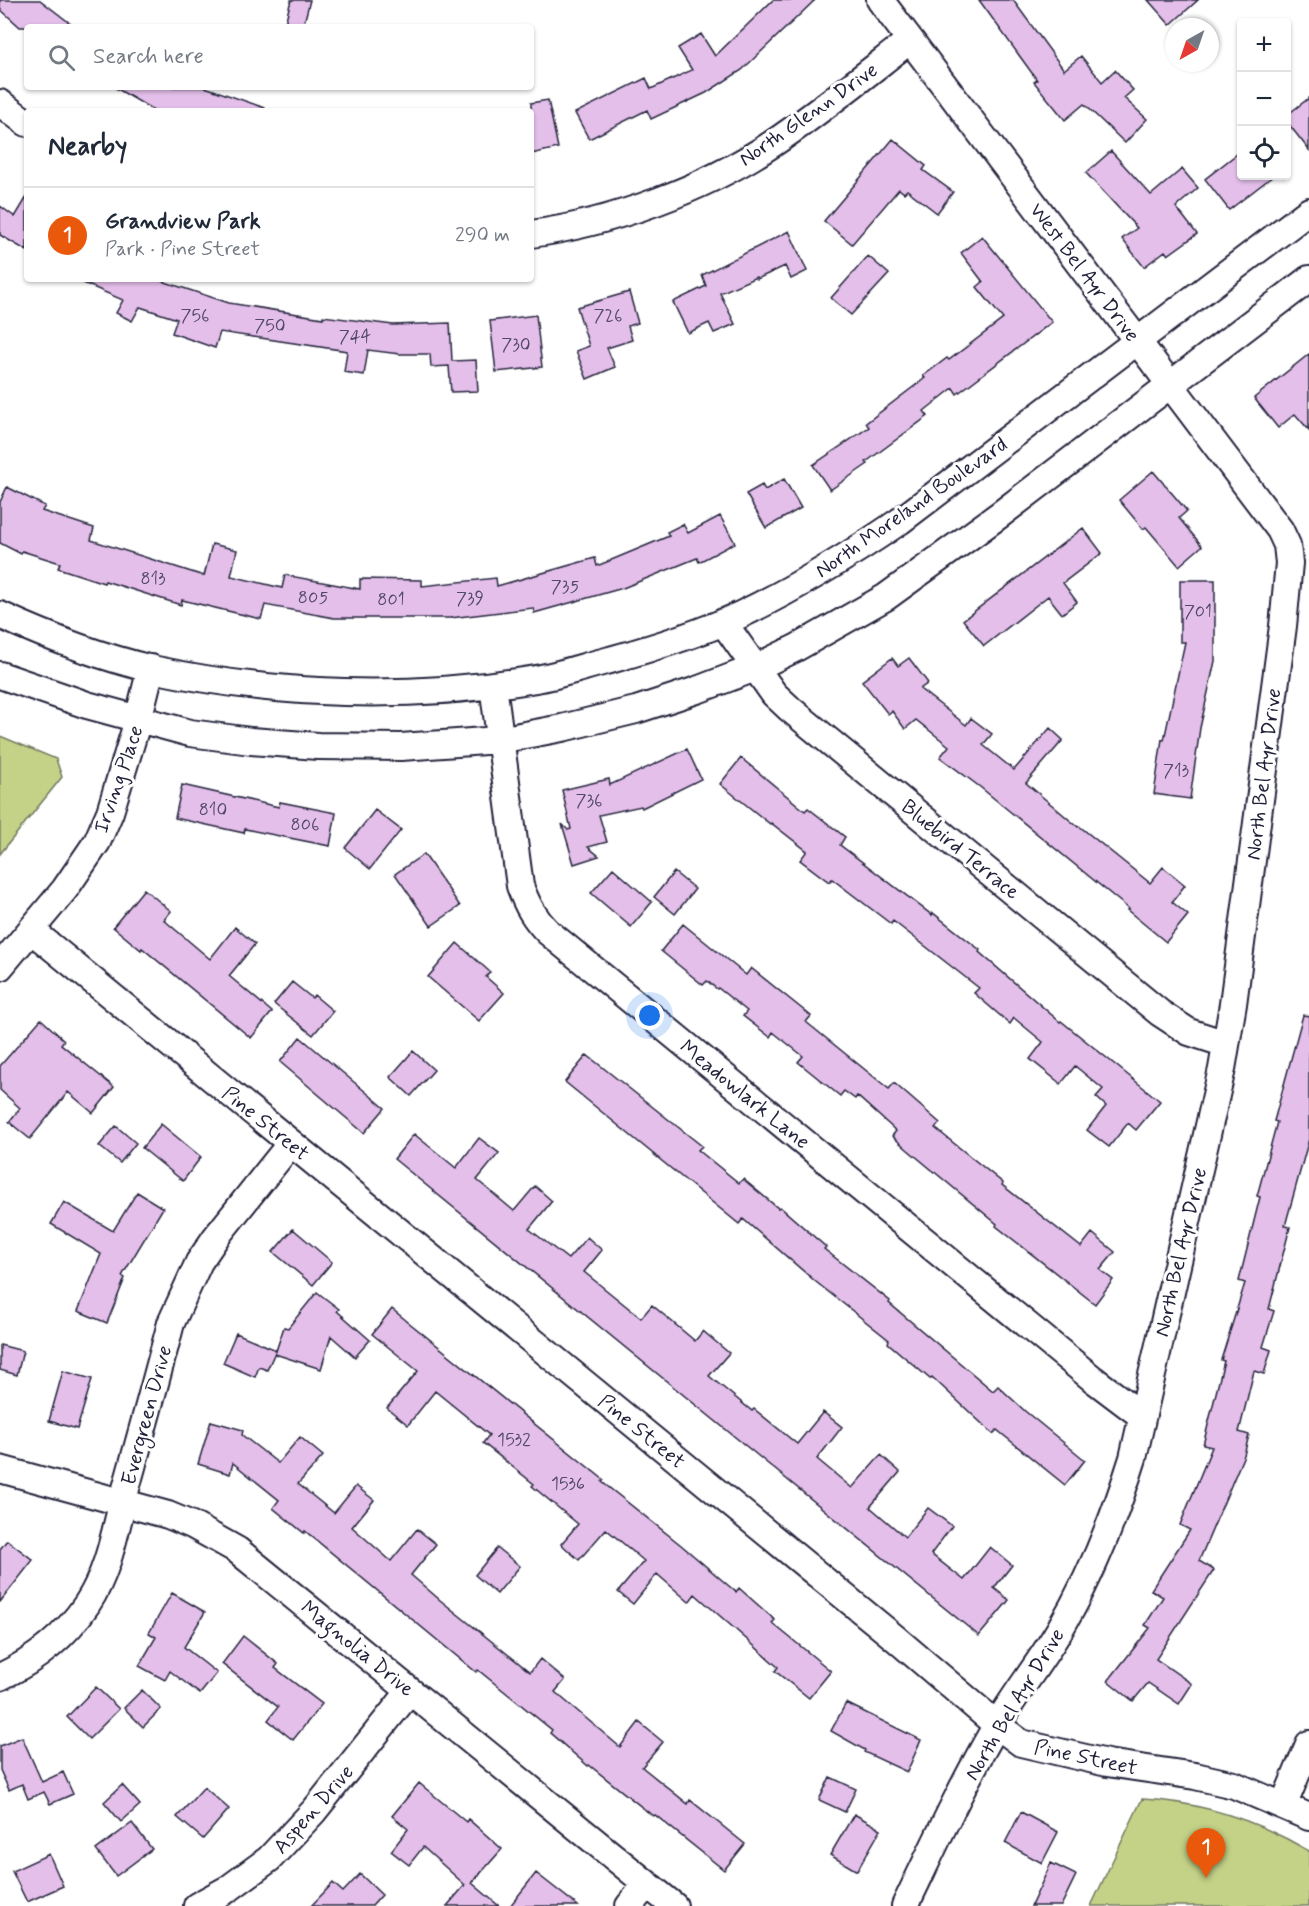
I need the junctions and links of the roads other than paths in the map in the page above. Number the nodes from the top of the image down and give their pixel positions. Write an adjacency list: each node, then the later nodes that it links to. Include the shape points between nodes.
1 (880, 0): 2 (street, West Bel Ayr Drive)
2 (910, 40): 6 (street, North Glenn Drive, via 771,144 734,166 626,213); 8 (street, West Bel Ayr Drive)
3 (0, 104): 4 (street)
4 (24, 121)
5 (1309, 212): 8 (street, North Moreland Boulevard)
6 (534, 234)
7 (1309, 279): 9 (street)
8 (1137, 342): 9 (street, West Bel Ayr Drive); 12 (street, North Moreland Boulevard, via 852,555)
9 (1170, 385): 10 (street, West Bel Ayr Drive, via 1280,530); 14 (street, via 886,597)
10 (1287, 545): 21 (street, North Bel Ayr Drive, via 1283,626)
11 (0, 615): 13 (street, North Moreland Boulevard, via 45,634)
12 (723, 622): 14 (street, Bluebird Terrace); 16 (street, North Moreland Boulevard, via 634,653 539,679)
13 (151, 668): 16 (street, North Moreland Boulevard, via 210,680 341,693 418,692); 17 (street, Irving Place)
14 (754, 668): 18 (street, via 636,710); 21 (street, Bluebird Terrace, via 790,709 1160,1012 1189,1032)
15 (0, 675): 17 (street)
16 (493, 685): 18 (street, Meadowlark Lane)
17 (138, 720): 18 (street, via 200,734 318,746 401,747); 19 (street, Irving Place, via 97,842)
18 (499, 740): 23 (street, Meadowlark Lane, via 520,886 534,918)
19 (31, 930): 20 (street, Irving Place); 22 (street, Pine Street)
20 (0, 967)
21 (1226, 1044): 23 (street, North Bel Ayr Drive)
22 (291, 1143): 25 (street, Evergreen Drive, via 216,1237 178,1304); 28 (street, Pine Street)
23 (1142, 1416): 28 (street, North Bel Ayr Drive, via 1121,1497 1094,1567 1059,1631)
24 (0, 1469): 25 (street, Magnolia Drive)
25 (123, 1502): 26 (street, Evergreen Drive, via 106,1562 88,1602 55,1643); 27 (street, Magnolia Drive, via 192,1525 237,1550)
26 (0, 1677)
27 (410, 1691): 32 (street, Magnolia Drive); 33 (street, Aspen Drive, via 314,1811 268,1859 228,1889)
28 (997, 1725): 30 (street, Pine Street, via 1021,1743 1046,1750 1107,1764 1195,1776 1234,1785); 36 (street, North Bel Ayr Drive)
29 (1309, 1744): 30 (street)
30 (1284, 1804): 31 (street, Pine Street)
31 (1309, 1816)
32 (647, 1884): 34 (street); 35 (street, Magnolia Drive)
33 (196, 1906)
34 (629, 1906)
35 (674, 1906)
36 (905, 1906)

